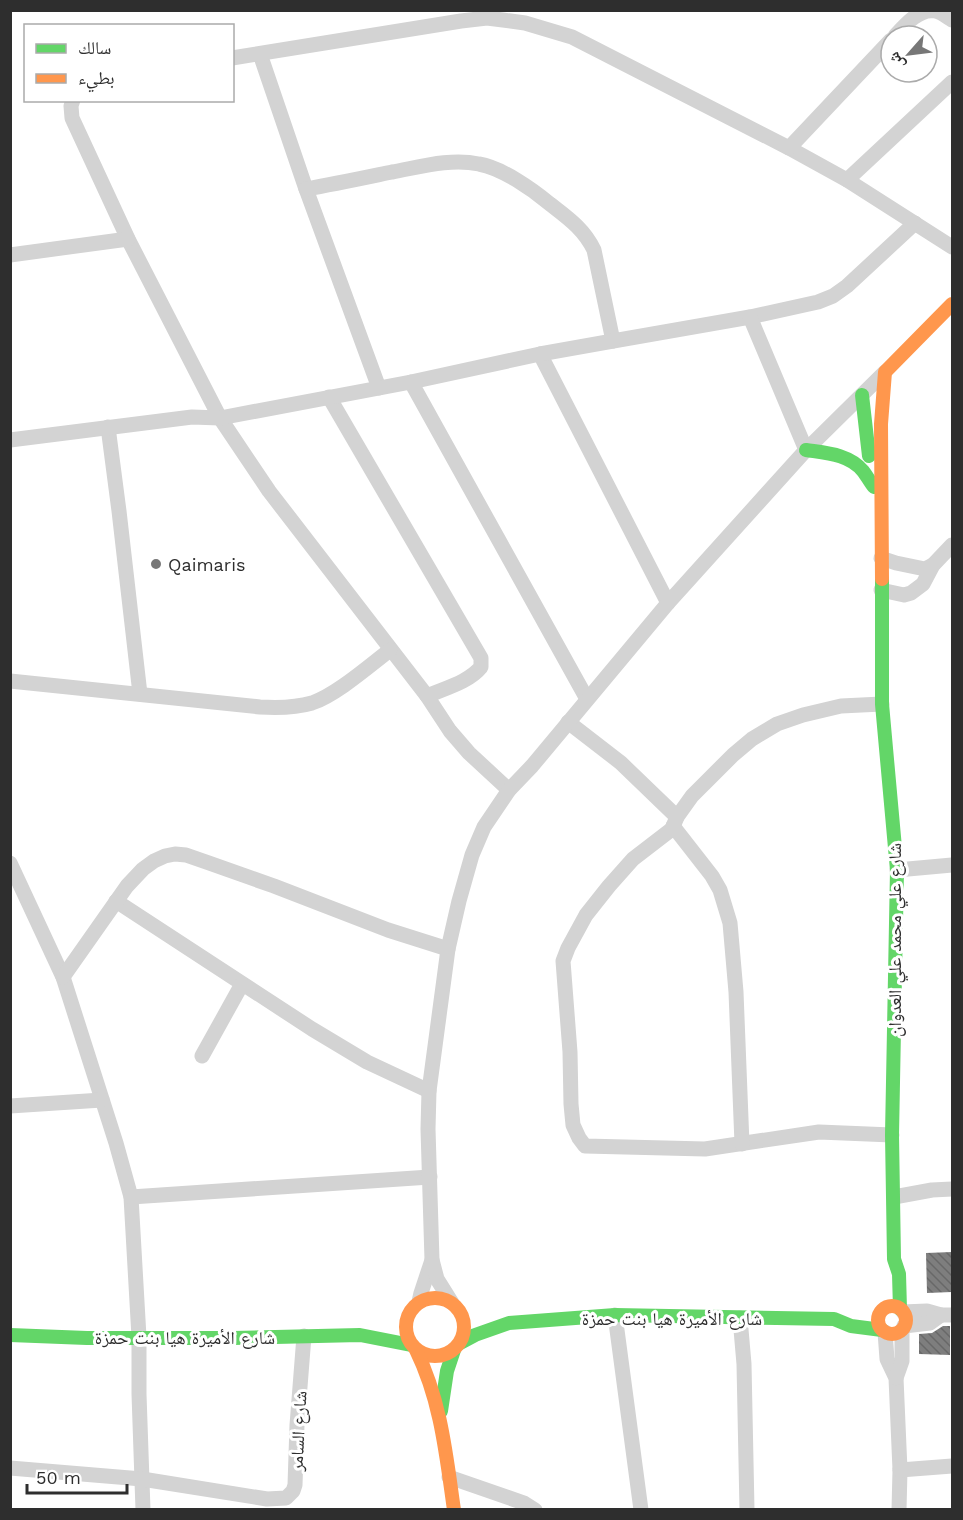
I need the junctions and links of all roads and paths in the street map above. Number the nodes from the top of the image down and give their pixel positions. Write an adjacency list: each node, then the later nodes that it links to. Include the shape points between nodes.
1 (952, 20): 2 (street, via 936,11 927,11)
2 (906, 24)
3 (879, 53): 8 (street)
4 (260, 54): 5 (street); 8 (street, via 461,21 487,18 525,23 572,37); 10 (street)
5 (234, 58)
6 (952, 82): 9 (street)
7 (72, 102): 12 (street, via 72,118)
8 (789, 148): 9 (street)
9 (847, 180): 11 (street)
10 (306, 189): 17 (street, via 432,165 466,163 496,170 528,187 588,238); 21 (street)
11 (915, 223): 13 (street); 16 (street, via 833,296)
12 (128, 239): 14 (street); 24 (street)
13 (952, 247)
14 (10, 255)
15 (952, 304): 19 (street)
16 (750, 317): 17 (street); 27 (street)
17 (614, 341): 18 (street)
18 (540, 354): 20 (street); 34 (street)
19 (885, 372): 22 (street); 29 (street, شارع علي محمد علي العدوان)
20 (411, 382): 21 (street); 39 (street)
21 (379, 388): 23 (street)
22 (862, 395): 27 (street); 28 (street, شارع علي محمد علي العدوان)
23 (329, 397): 24 (street); 38 (street, via 481,658 482,667 477,672)
24 (220, 418): 25 (street, via 192,417); 35 (street, via 269,490)
25 (108, 427): 26 (street); 37 (street)
26 (10, 440)
27 (806, 450): 28 (street, via 833,454 853,463 862,469); 34 (street)
28 (873, 488): 29 (street, شارع علي محمد علي العدوان)
29 (881, 513): 31 (street, شارع علي محمد علي العدوان)
30 (952, 545): 32 (street)
31 (881, 558): 32 (street, via 924,569); 33 (street, شارع علي محمد علي العدوان)
32 (933, 564): 33 (street, via 923,584 911,593)
33 (881, 590): 40 (street, شارع علي محمد علي العدوان)
34 (668, 603): 39 (street)
35 (390, 650): 37 (street, via 334,692 313,703 293,707); 38 (street)
36 (10, 681): 37 (street)
37 (140, 694)
38 (427, 696): 42 (street, via 469,753)
39 (587, 699): 41 (street)
40 (882, 704): 43 (street, via 841,706 777,724 733,755 692,795); 46 (street, شارع علي محمد علي العدوان)
41 (568, 722): 42 (street); 43 (street, via 621,763)
42 (509, 790): 48 (street, via 484,827 472,855)
43 (675, 821): 56 (street, via 720,890 730,923); 56 (street, via 672,829 633,859 609,886 586,915 566,954 573,1125 585,1146 705,1149)
44 (10, 863): 49 (street)
45 (952, 865): 46 (street)
46 (897, 870): 55 (street, شارع علي محمد علي العدوان)
47 (116, 901): 48 (street, via 154,861 175,854 186,855); 49 (street); 50 (street)
48 (448, 949): 52 (street)
49 (63, 977): 53 (street)
50 (242, 984): 51 (street); 52 (street, via 367,1062)
51 (202, 1056)
52 (429, 1091): 57 (street)
53 (102, 1100): 54 (street); 59 (street)
54 (10, 1106)
55 (892, 1135): 56 (street, via 819,1132); 60 (street, شارع علي محمد علي العدوان)
56 (742, 1144)
57 (430, 1178): 59 (street); 61 (street)
58 (952, 1189): 60 (street)
59 (130, 1197): 76 (street)
60 (894, 1197): 67 (street, شارع علي محمد علي العدوان, via 894,1259 900,1274)
61 (432, 1260): 62 (street); 63 (street)
62 (420, 1302): 63 (street, via 444,1299); 65 (street)
63 (455, 1307): 71 (street, شارع الأميرة هيا بنت حمزة); 78 (street, via 464,1326)
64 (850, 1312): 70 (street, شارع الأميرة هيا بنت حمزة)
65 (408, 1314): 74 (street, شارع الأميرة هيا بنت حمزة); 77 (street, via 405,1330)
66 (615, 1315): 69 (street, شارع الأميرة هيا بنت حمزة); 71 (street, شارع الأميرة هيا بنت حمزة); 89 (street)
67 (893, 1315): 68 (street, via 927,1311); 72 (street, via 878,1321); 72 (street, شارع الأميرة هيا بنت حمزة, via 896,1334); 79 (street, شارع علي محمد علي العدوان, via 902,1360)
68 (947, 1315)
69 (740, 1318): 70 (street, شارع الأميرة هيا بنت حمزة); 90 (street)
70 (834, 1319): 72 (street, شارع الأميرة هيا بنت حمزة)
71 (509, 1323): 78 (street, شارع الأميرة هيا بنت حمزة, via 475,1335)
72 (884, 1331): 79 (street, شارع علي محمد علي العدوان, via 887,1359)
73 (10, 1335): 76 (street, شارع الأميرة هيا بنت حمزة)
74 (360, 1335): 75 (street, شارع الأميرة هيا بنت حمزة); 77 (street, شارع الأميرة هيا بنت حمزة)
75 (304, 1336): 76 (street, شارع الأميرة هيا بنت حمزة); 85 (street, شارع السامر, via 296,1485 286,1498 267,1499)
76 (139, 1337): 85 (street)
77 (413, 1347): 78 (street, via 431,1357); 80 (street, via 427,1372)
78 (457, 1347): 80 (street, via 447,1371)
79 (896, 1378): 83 (street, شارع علي محمد علي العدوان)
80 (440, 1418): 84 (street)
81 (952, 1466): 83 (street)
82 (10, 1468): 85 (street, شارع السامر)
83 (900, 1470): 91 (street, شارع علي محمد علي العدوان)
84 (449, 1477): 87 (street); 88 (street)
85 (142, 1479): 86 (street)
86 (143, 1509)
87 (454, 1509)
88 (535, 1509)
89 (641, 1509)
90 (747, 1509)
91 (899, 1509)

